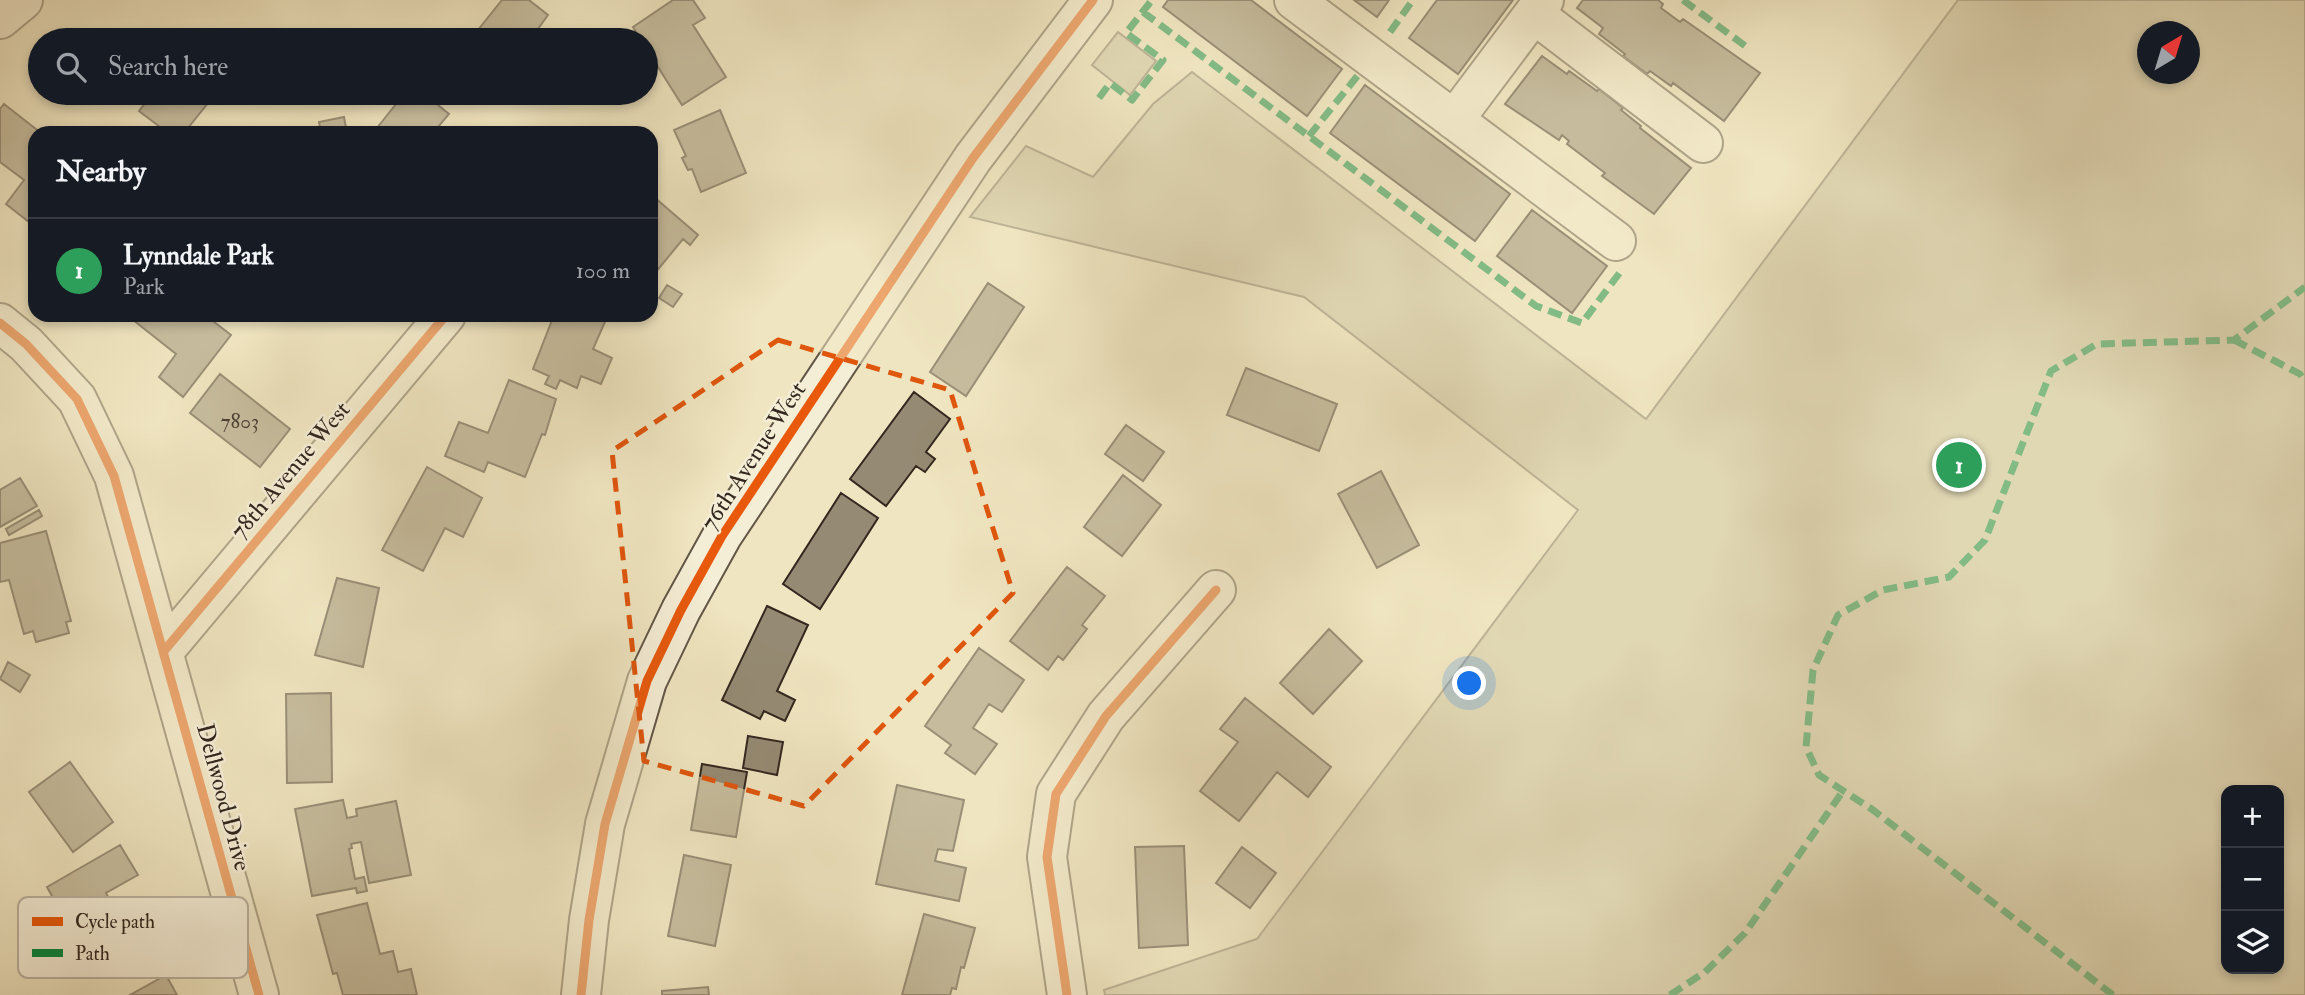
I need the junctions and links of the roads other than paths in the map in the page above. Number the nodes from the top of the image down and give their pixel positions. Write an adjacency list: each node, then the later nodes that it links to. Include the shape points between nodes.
1 (23, 0): 5 (street)
2 (1093, 0): 16 (street, 76th Avenue West, via 973,158 722,536 681,610 647,681 605,824)
3 (1294, 0): 6 (street)
4 (1539, 7): 6 (street); 7 (street)
5 (0, 19)
6 (1454, 120): 8 (street)
7 (1703, 143)
8 (1616, 240)
9 (440, 322): 12 (street, 78th Avenue West)
10 (0, 323): 12 (street, Dellwood Drive, via 77,399 114,476)
11 (1216, 590): 17 (street, via 1107,716 1056,794 1047,857)
12 (164, 651): 13 (street, Dellwood Drive)
13 (232, 897)
14 (248, 955): 15 (street, Dellwood Drive)
15 (259, 995)
16 (581, 995)
17 (1067, 995)

